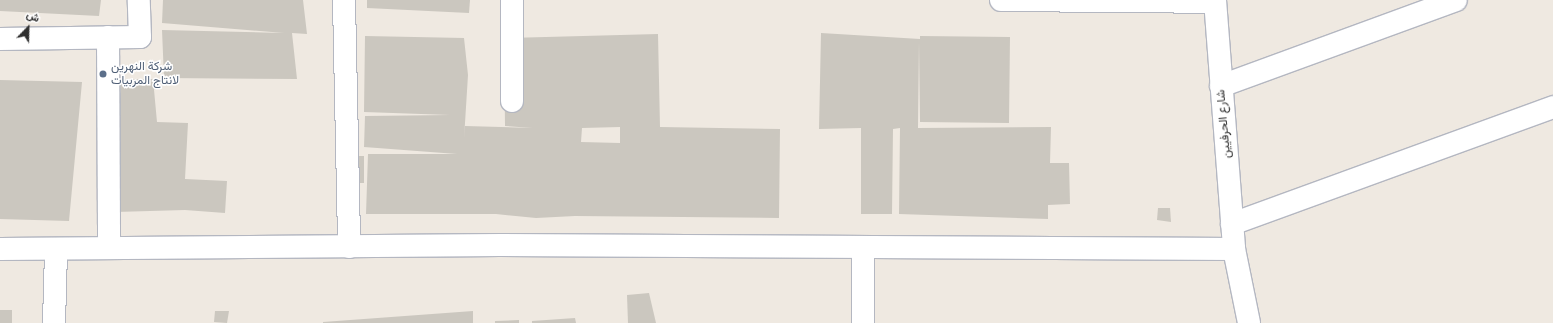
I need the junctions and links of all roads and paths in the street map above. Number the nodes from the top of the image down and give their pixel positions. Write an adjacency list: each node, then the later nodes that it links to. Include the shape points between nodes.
1 (139, 0): 7 (street, via 140,37)
2 (344, 0): 14 (street)
3 (512, 0): 10 (street)
4 (1001, 0): 6 (street)
5 (1456, 0): 9 (street)
6 (1215, 1): 9 (street, شارع الحرفيين)
7 (108, 37): 8 (street); 13 (street)
8 (0, 39)
9 (1221, 86): 12 (street, شارع الحرفيين)
10 (512, 101)
11 (1553, 107): 12 (street)
12 (1232, 224): 17 (street, شارع الحرفيين)
13 (110, 246): 14 (street); 18 (street)
14 (349, 247): 15 (street)
15 (863, 247): 17 (street); 20 (street)
16 (0, 249): 18 (street)
17 (1234, 249): 21 (street, شارع الحرفيين)
18 (56, 250): 19 (street)
19 (54, 323)
20 (863, 323)
21 (1249, 323)

